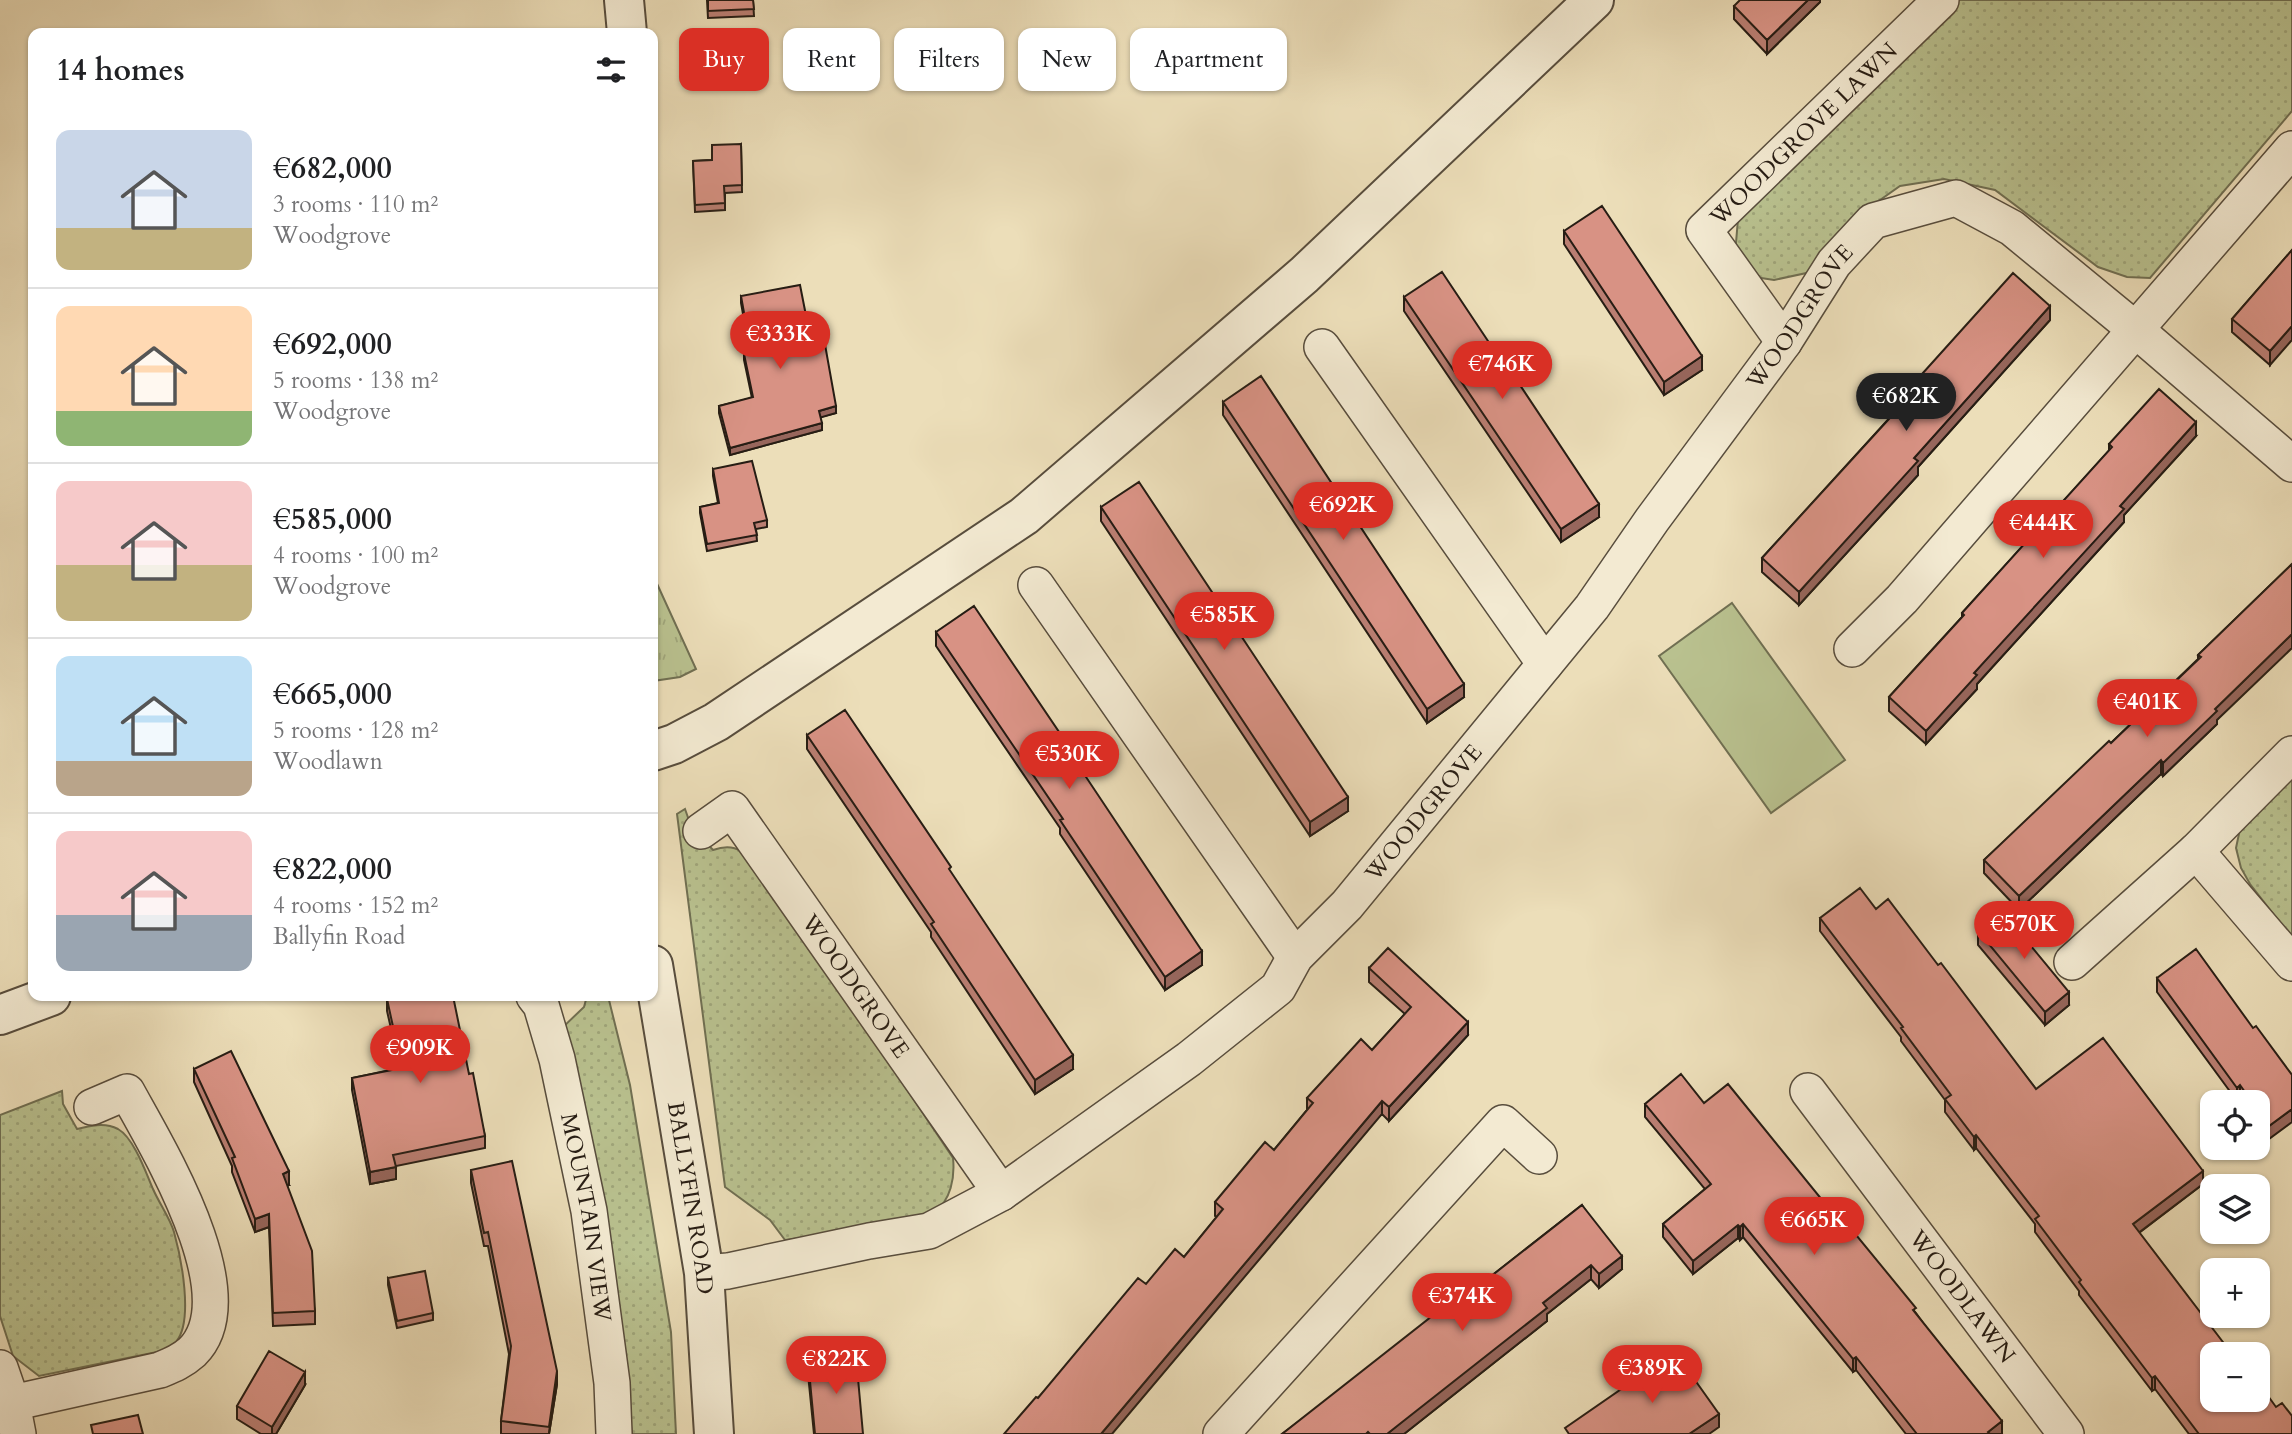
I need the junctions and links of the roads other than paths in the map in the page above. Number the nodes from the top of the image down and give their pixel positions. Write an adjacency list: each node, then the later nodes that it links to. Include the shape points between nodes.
1 (624, 0): 4 (street)
2 (1594, 0): 13 (street, via 1304,275 1024,516 716,722)
3 (1941, 0): 7 (street, WOODGROVE LAWN, via 1704,230)
4 (627, 28)
5 (2292, 149): 6 (street)
6 (2136, 330): 7 (street, WOODGROVE, via 2012,228 1956,198 1873,221 1834,263); 9 (street, WOODGROVE); 11 (street, via 1902,599)
7 (1784, 342): 12 (street, WOODGROVE, via 1592,607)
8 (1322, 347): 12 (street)
9 (2292, 464)
10 (1036, 585): 17 (street)
11 (1852, 649)
12 (1545, 664): 17 (street, WOODGROVE, via 1347,905)
13 (658, 749)
14 (2292, 754): 16 (street)
15 (701, 831): 27 (street, WOODGROVE, via 732,809)
16 (2196, 851): 18 (street); 19 (street)
17 (1295, 957): 27 (street, WOODGROVE, via 1278,988 1189,1059)
18 (2072, 962)
19 (2292, 963)
20 (658, 995): 28 (street, BALLYFIN ROAD)
21 (38, 1001): 23 (street)
22 (544, 1001): 31 (street, MOUNTAIN VIEW, via 589,1211 612,1383)
23 (0, 1015)
24 (1808, 1091): 34 (street, WOODLAWN)
25 (92, 1107): 30 (street, via 127,1092 166,1163 201,1242 211,1301 208,1324 193,1351 180,1362)
26 (1539, 1156): 33 (street, via 1503,1123)
27 (1001, 1193): 28 (street, WOODGROVE, via 929,1231)
28 (704, 1273): 32 (street, BALLYFIN ROAD)
29 (0, 1368): 30 (street)
30 (15, 1418)
31 (614, 1434)
32 (714, 1434)
33 (1221, 1434)
34 (2066, 1434)

